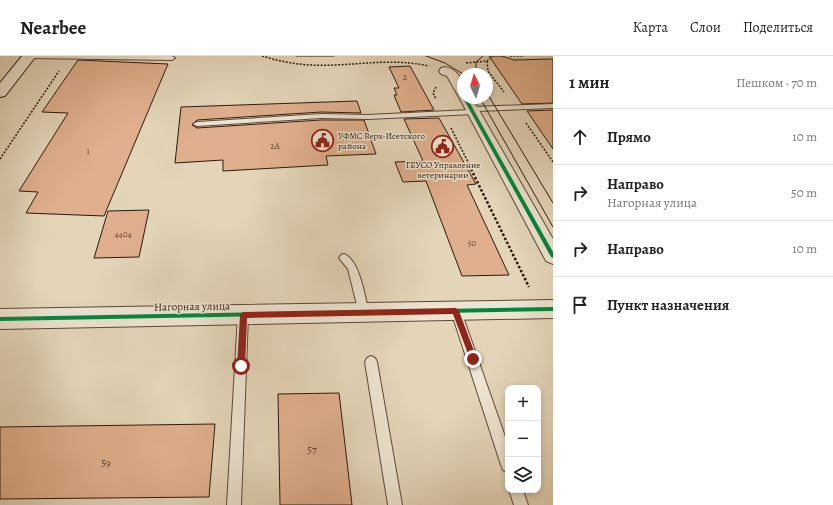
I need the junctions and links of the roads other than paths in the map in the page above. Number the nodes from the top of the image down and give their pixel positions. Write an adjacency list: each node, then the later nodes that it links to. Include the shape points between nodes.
1 (29, 56): 2 (lane); 6 (street)
2 (68, 57): 3 (lane)
3 (172, 58)
4 (445, 71): 5 (street, via 452,74)
5 (457, 83)
6 (0, 93)
7 (470, 106): 8 (lane); 9 (lane, via 444,114 321,116); 10 (street)
8 (553, 106)
9 (197, 124)
10 (553, 256)
11 (344, 258): 14 (lane, via 352,267)
12 (546, 309): 13 (street, Нагорная улица)
13 (456, 311): 14 (street, Нагорная улица); 18 (lane)
14 (364, 313): 15 (street, Нагорная улица)
15 (243, 315): 16 (street, Нагорная улица); 20 (lane)
16 (0, 319)
17 (371, 362): 21 (lane)
18 (505, 457)
19 (517, 493): 22 (lane)
20 (234, 505)
21 (395, 505)
22 (521, 505)

